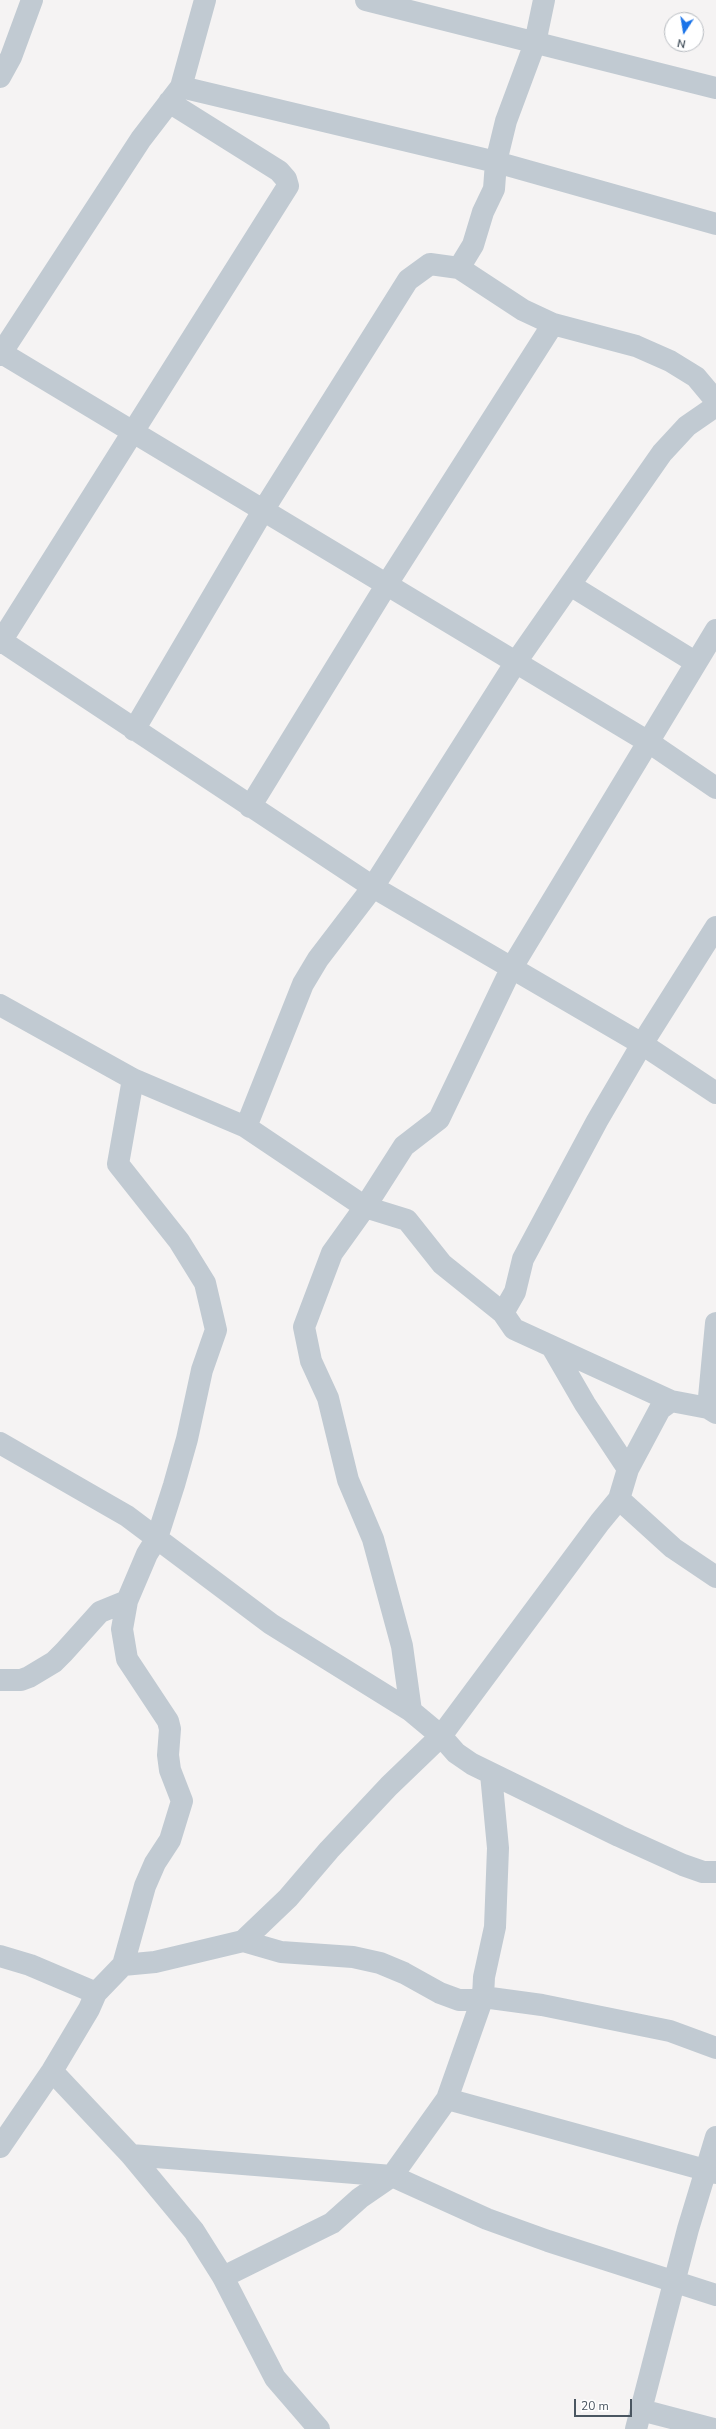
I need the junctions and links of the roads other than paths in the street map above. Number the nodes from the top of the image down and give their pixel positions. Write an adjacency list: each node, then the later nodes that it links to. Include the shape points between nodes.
1 (32, 0): 6 (street, via 11,57)
2 (205, 0): 8 (street)
3 (366, 0): 5 (street)
4 (544, 0): 5 (street)
5 (535, 43): 7 (street); 9 (street, via 506,121)
6 (0, 77)
7 (716, 88)
8 (175, 94): 9 (street); 13 (street, via 142,139); 16 (street, via 279,171 288,186)
9 (496, 162): 10 (street); 11 (street, via 494,189 483,212 473,245)
10 (716, 224)
11 (459, 268): 12 (street, via 523,310); 17 (street, via 430,264 408,280)
12 (553, 324): 14 (street, via 636,346 670,361 696,377); 18 (street)
13 (0, 353): 16 (street)
14 (716, 401)
15 (716, 406): 19 (street, via 688,426 662,453)
16 (133, 431): 17 (street); 21 (street)
17 (264, 509): 18 (street); 24 (street)
18 (387, 584): 22 (street); 27 (street)
19 (570, 585): 22 (street); 23 (street)
20 (716, 630): 23 (street)
21 (0, 641): 24 (street)
22 (516, 662): 25 (street); 28 (street)
23 (695, 662): 25 (street)
24 (134, 730): 27 (street)
25 (650, 743): 26 (street); 30 (street)
26 (716, 788)
27 (250, 807): 28 (street)
28 (373, 887): 30 (street); 35 (street, via 322,953 303,984)
29 (716, 927): 32 (street)
30 (511, 969): 32 (street); 36 (street, via 439,1119 404,1146)
31 (0, 1005): 33 (street)
32 (642, 1044): 34 (street); 37 (street, via 597,1121 523,1259 515,1292)
33 (133, 1080): 35 (street); 45 (street, via 118,1164 179,1241 205,1283 216,1330 202,1370 187,1439)
34 (716, 1093)
35 (246, 1127): 36 (street)
36 (365, 1207): 37 (street, via 407,1220 442,1264); 49 (street, via 332,1253 304,1327 311,1361 328,1398 348,1480 373,1539 402,1646)
37 (503, 1313): 39 (street, via 514,1330)
38 (716, 1323): 41 (street)
39 (552, 1347): 40 (street); 43 (street, via 585,1404)
40 (671, 1401): 41 (street); 43 (street, via 660,1409)
41 (712, 1411)
42 (0, 1443): 45 (street, via 127,1516)
43 (628, 1469): 44 (street)
44 (620, 1499): 46 (street, via 673,1548); 50 (street, via 600,1522)
45 (157, 1538): 47 (street, via 147,1554); 49 (street, via 271,1624)
46 (716, 1577)
47 (127, 1602): 48 (street, via 100,1612 54,1662 21,1680); 55 (street, via 122,1629 127,1659 168,1721 168,1755 175,1788 182,1801 170,1840 155,1863 145,1886)
48 (0, 1680)
49 (411, 1711): 50 (street)
50 (441, 1736): 51 (street, via 456,1753); 53 (street, via 389,1786 288,1898)
51 (491, 1774): 52 (street, via 683,1866 703,1872); 57 (street, via 498,1848 497,1900)
52 (716, 1872)
53 (243, 1941): 55 (street, via 155,1962); 57 (street, via 281,1952 354,1957 380,1963 460,2000)
54 (0, 1956): 56 (street, via 30,1965)
55 (123, 1965): 56 (street)
56 (96, 1993): 59 (street, via 90,2009)
57 (483, 1997): 58 (street, via 542,2005 670,2031); 60 (street)
58 (716, 2048)
59 (52, 2071): 62 (street); 63 (street)
60 (447, 2099): 64 (street); 65 (street)
61 (716, 2137): 64 (street)
62 (0, 2147)
63 (131, 2155): 65 (street); 66 (street, via 194,2231)
64 (711, 2171): 67 (street)
65 (392, 2176): 66 (street, via 360,2198 332,2223); 67 (street, via 493,2221)
66 (223, 2277): 70 (street, via 275,2378)
67 (674, 2283): 68 (street); 69 (street)
68 (716, 2295)
69 (638, 2419): 71 (street)
70 (319, 2429)
71 (714, 2429)

